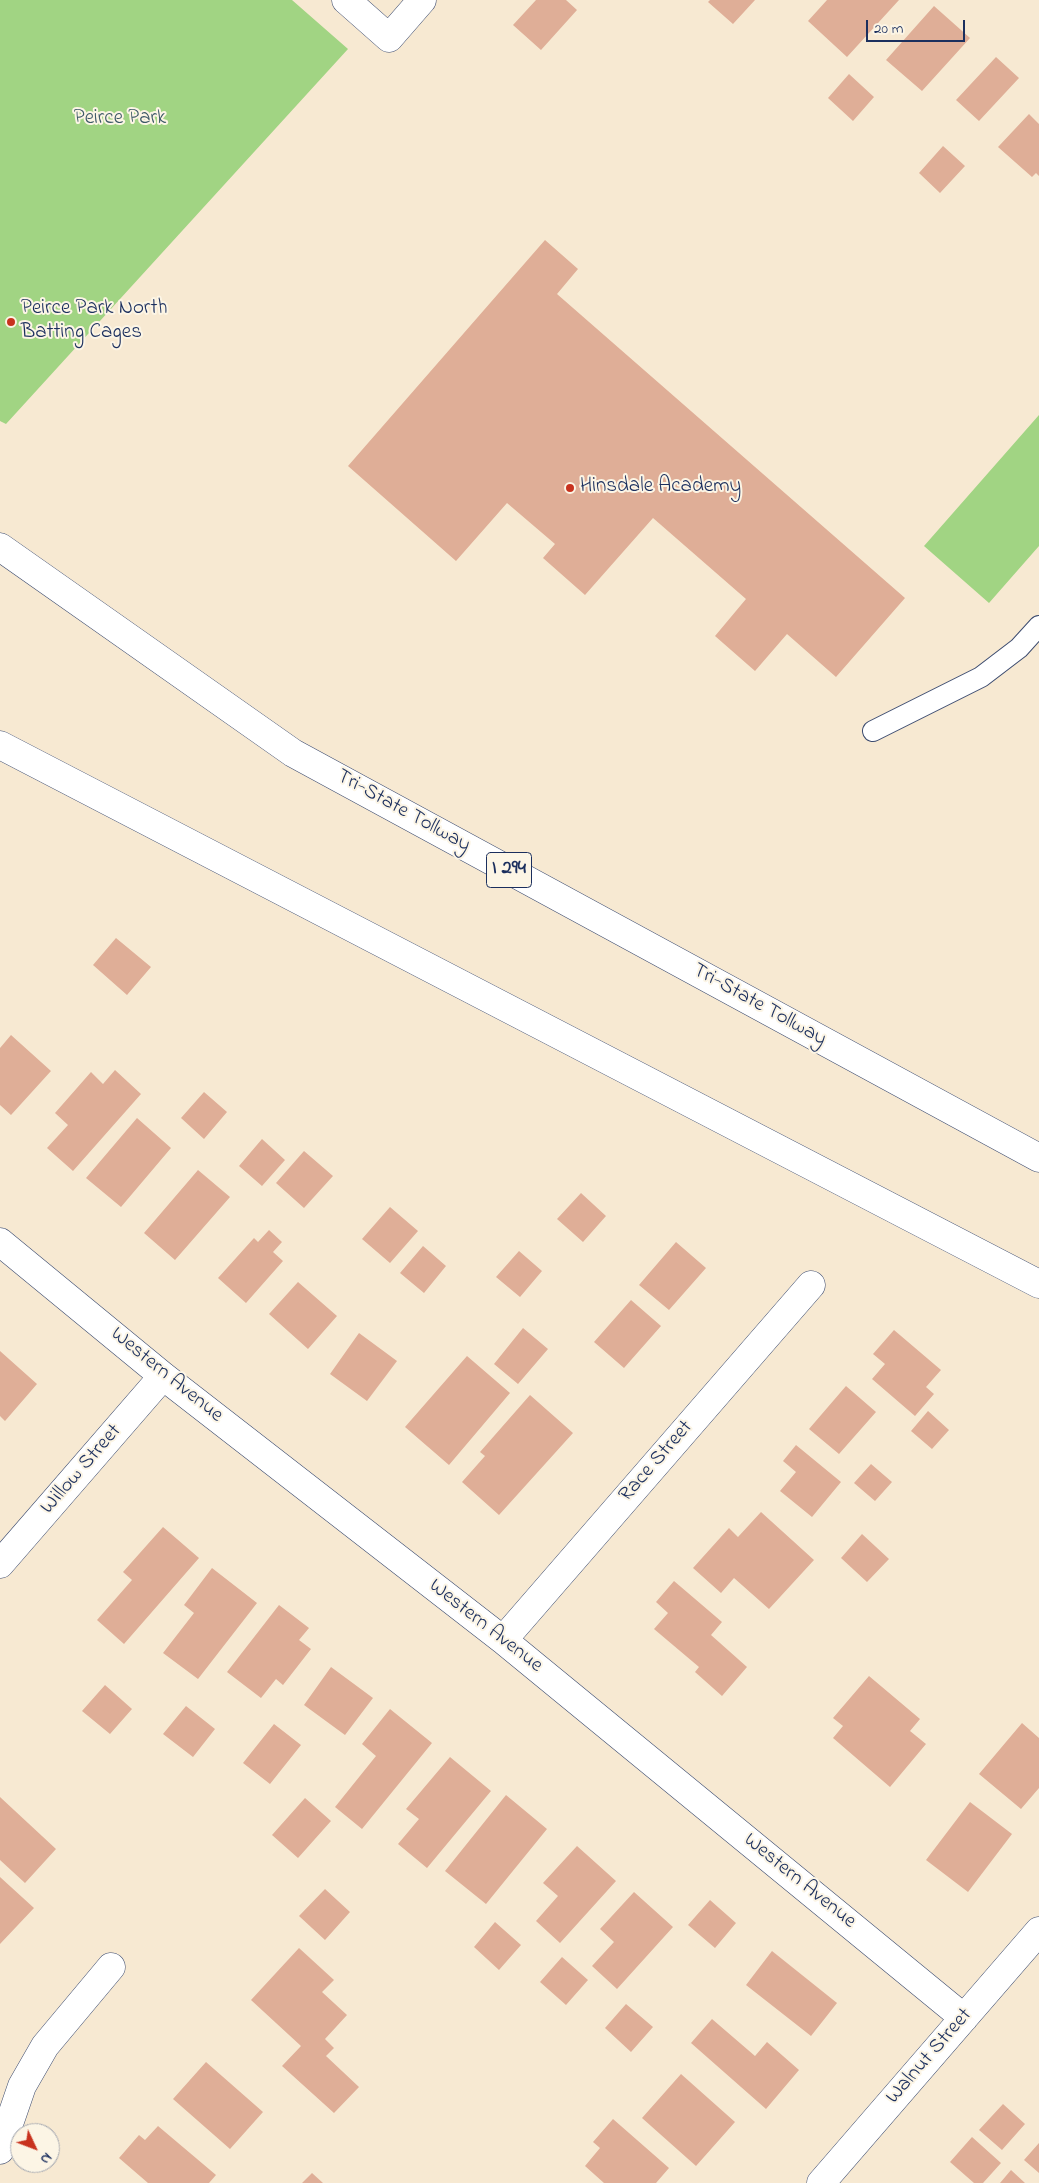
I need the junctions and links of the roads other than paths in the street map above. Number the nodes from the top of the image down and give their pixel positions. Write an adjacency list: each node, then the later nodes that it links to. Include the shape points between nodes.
1 (346, 0): 2 (main road, via 389,38)
2 (422, 0)
3 (0, 547): 7 (main road, Tri-State Tollway / I 294, via 293,753)
4 (1039, 626): 5 (lane, via 1019,648 981,677)
5 (873, 731)
6 (0, 745): 9 (main road)
7 (1039, 1158)
8 (0, 1242): 11 (main road, Western Avenue)
9 (1039, 1284)
10 (812, 1285): 13 (main road, Race Street)
11 (163, 1376): 12 (main road, Willow Street); 13 (main road, Western Avenue)
12 (0, 1564)
13 (503, 1640): 16 (main road, Western Avenue)
14 (1039, 1931): 16 (main road, Walnut Street)
15 (110, 1966): 17 (main road, via 45,2046 22,2086)
16 (964, 2018): 18 (main road, Walnut Street)
17 (0, 2150)
18 (821, 2183)

